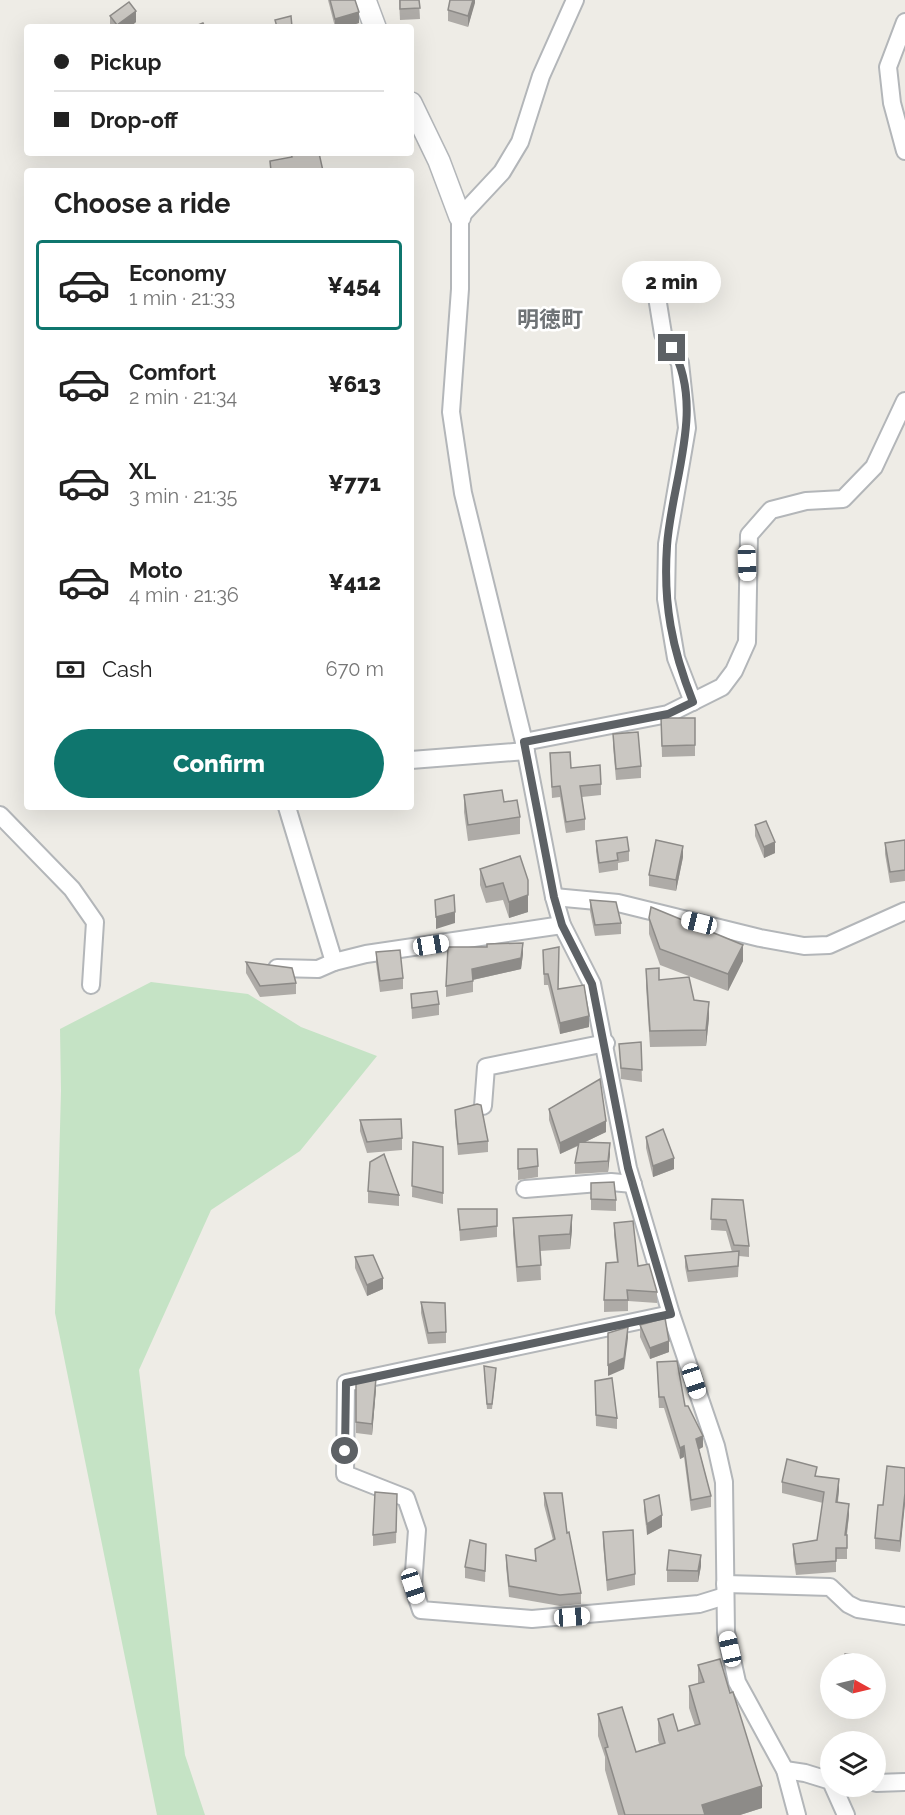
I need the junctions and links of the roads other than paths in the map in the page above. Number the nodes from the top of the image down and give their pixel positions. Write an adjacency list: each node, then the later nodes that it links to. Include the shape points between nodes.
1 (365, 0): 4 (street)
2 (575, 0): 7 (street, via 541,76 520,142 502,172)
3 (905, 22): 6 (street, via 888,68 892,103)
4 (374, 24)
5 (414, 110): 7 (street)
6 (905, 151)
7 (460, 217): 11 (street, via 460,289 450,412 463,493)
8 (657, 297): 10 (street, via 663,334 680,363 687,428 667,544 666,599 676,658)
9 (905, 401): 10 (street, via 874,467 843,499 806,501 771,510 749,535 747,642 722,687)
10 (693, 702): 11 (street, via 668,714)
11 (525, 746): 12 (street); 15 (street)
12 (414, 760)
13 (288, 810): 18 (street)
14 (0, 815): 20 (street, via 72,889 96,922)
15 (554, 897): 16 (street, via 618,903 804,946 829,945); 17 (street)
16 (905, 911)
17 (562, 925): 18 (street); 21 (street, via 592,984)
18 (334, 962): 19 (street, via 318,969)
19 (277, 968)
20 (91, 985)
21 (606, 1043): 22 (street, via 486,1067); 23 (street)
22 (483, 1106)
23 (633, 1184): 24 (street, via 610,1182); 25 (street)
24 (525, 1189)
25 (671, 1314): 26 (street, via 716,1446 724,1482); 26 (street, via 346,1383 345,1474 406,1498 417,1530 413,1586 421,1610 532,1619 699,1604)
26 (725, 1590): 27 (street, via 830,1587 858,1609); 28 (street, via 726,1632 737,1682)
27 (905, 1616)
28 (785, 1770): 29 (street); 33 (street)
29 (820, 1778)
30 (905, 1782): 31 (street)
31 (886, 1783)
32 (838, 1797): 34 (street)
33 (797, 1815)
34 (846, 1815)

